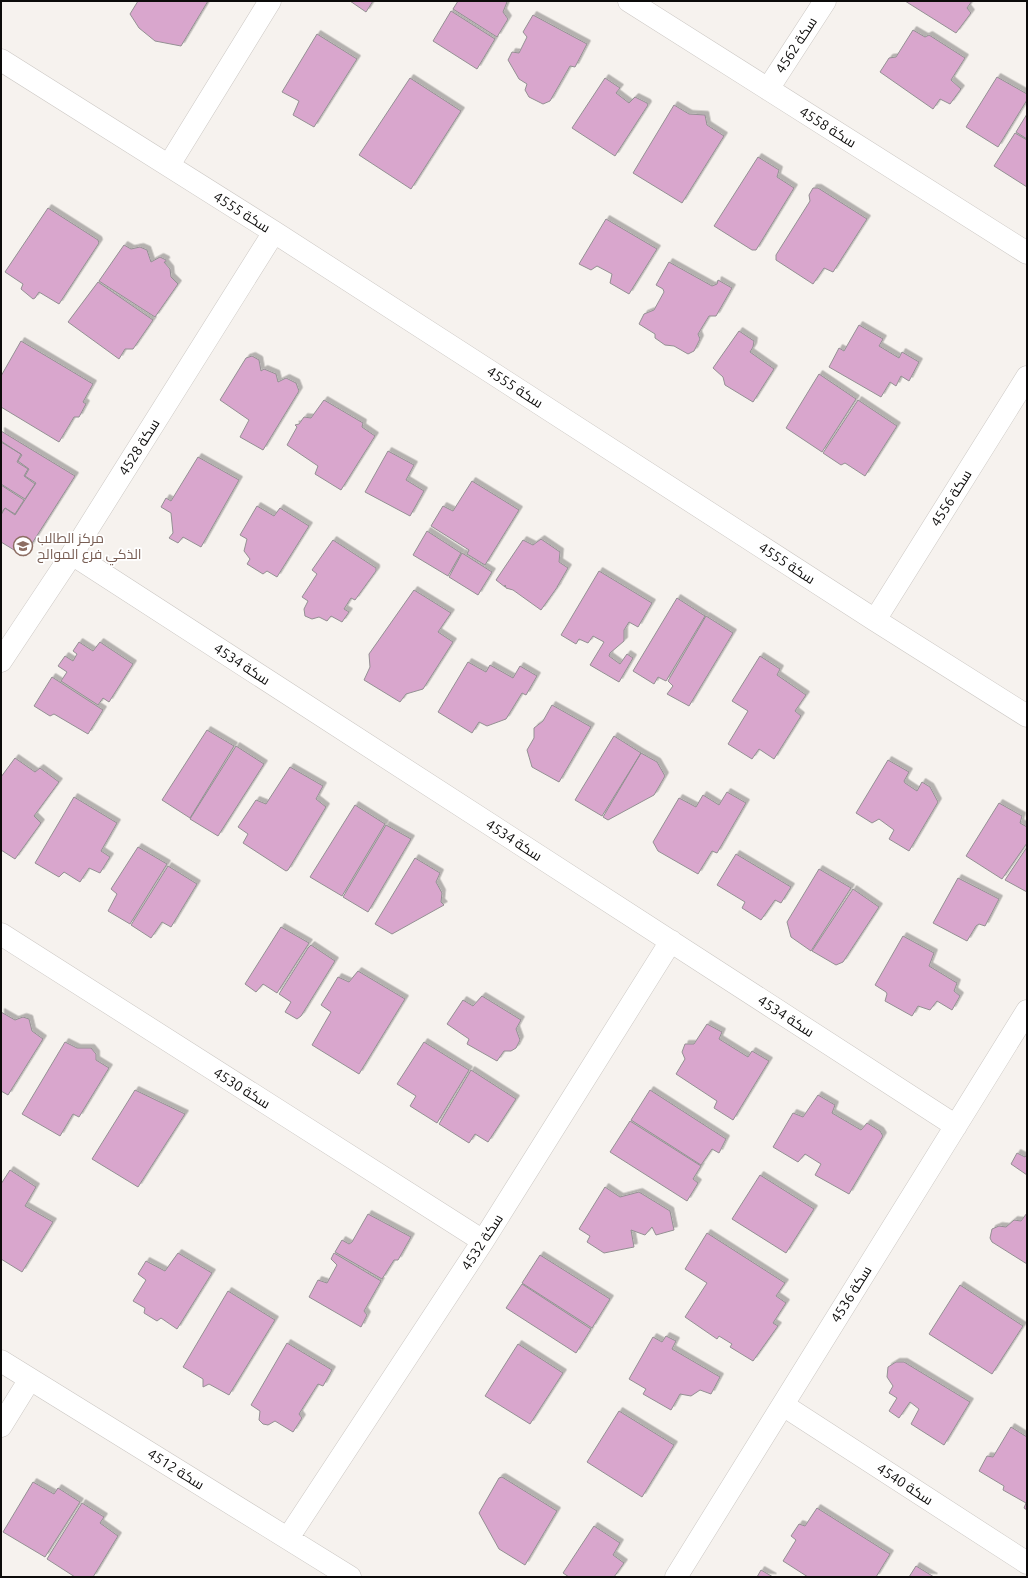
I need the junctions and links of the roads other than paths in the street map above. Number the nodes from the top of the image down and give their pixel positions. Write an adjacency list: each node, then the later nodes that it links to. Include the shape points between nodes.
1 (270, 1): 6 (street)
2 (629, 1): 5 (street, سكة 4558)
3 (824, 1): 5 (street, سكة 4562)
4 (1, 60): 6 (street, سكة 4555)
5 (768, 89): 8 (street, سكة 4558)
6 (169, 166): 7 (street, سكة 4555)
7 (274, 232): 10 (street, سكة 4528); 11 (street, سكة 4555)
8 (1027, 253)
9 (1027, 377): 11 (street, سكة 4556)
10 (72, 554): 12 (street, سكة 4528); 15 (street, سكة 4534)
11 (874, 620): 13 (street, سكة 4555)
12 (1, 661)
13 (1027, 716)
14 (1, 934): 18 (street, سكة 4530)
15 (671, 941): 17 (street, سكة 4534); 18 (street, سكة 4532)
16 (1027, 1011): 17 (street, سكة 4536)
17 (956, 1126): 21 (street, سكة 4536)
18 (483, 1241): 23 (street, سكة 4532)
19 (1, 1361): 20 (street, سكة 4512)
20 (30, 1379): 22 (street); 23 (street, سكة 4512)
21 (783, 1405): 24 (street, سكة 4540); 26 (street, سكة 4536)
22 (1, 1426)
23 (288, 1538): 25 (street, سكة 4512)
24 (1027, 1563)
25 (350, 1577)
26 (676, 1577)

